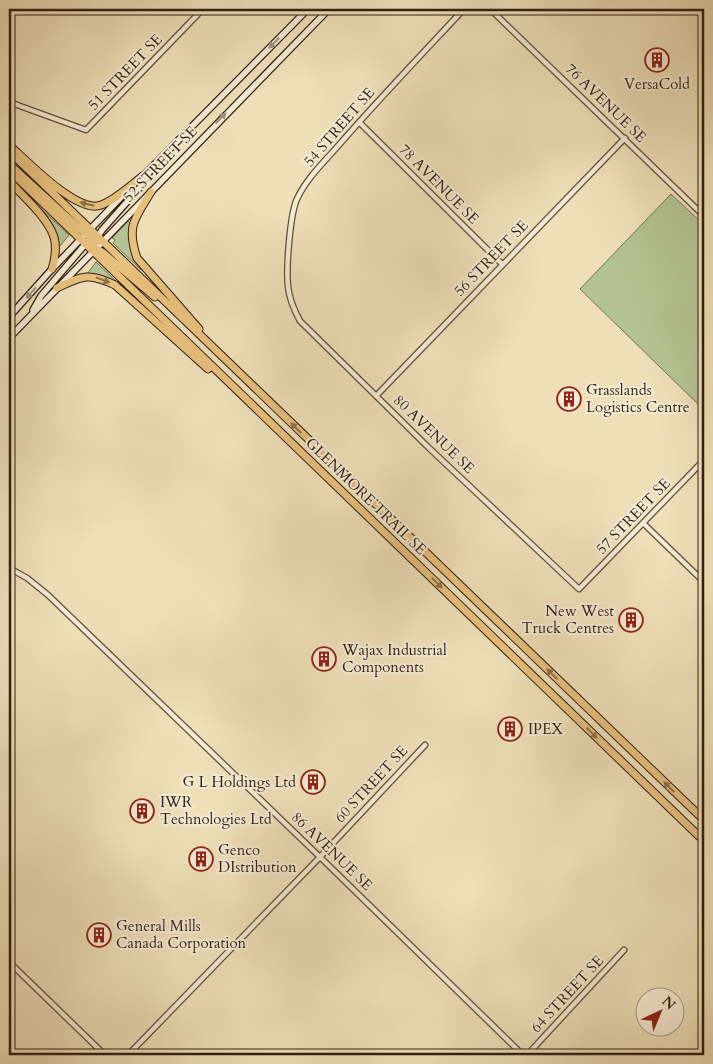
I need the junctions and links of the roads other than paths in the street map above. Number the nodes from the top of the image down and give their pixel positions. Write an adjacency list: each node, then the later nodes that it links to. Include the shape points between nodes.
1 (203, 9): 6 (street, 51 STREET SE, via 86,130)
2 (308, 9): 12 (main road, 52 STREET SE, one-way to 12)
3 (329, 9): 16 (main road, 52 STREET SE, one-way to 3)
4 (464, 9): 7 (street, 54 STREET SE)
5 (490, 9): 8 (street, 76 AVENUE SE)
6 (9, 102)
7 (359, 122): 19 (street, 78 AVENUE SE); 21 (street, 54 STREET SE, via 304,185 297,200 292,212)
8 (625, 138): 17 (street, 76 AVENUE SE); 19 (street, 56 STREET SE)
9 (9, 145): 14 (main road, one-way to 9, via 108,201 98,206 88,205 69,197)
10 (9, 151): 18 (main road, GLENMORE TRAIL SE)
11 (9, 164): 18 (main road)
12 (153, 165): 14 (main road, 52 STREET SE); 18 (main road, via 142,185)
13 (9, 170): 18 (main road, GLENMORE TRAIL SE)
14 (143, 176): 18 (main road, 52 STREET SE)
15 (9, 181): 20 (main road, via 50,229 55,247)
16 (151, 192): 18 (main road, 52 STREET SE); 26 (main road, via 132,227 132,244 137,258)
17 (704, 216)
18 (91, 241): 20 (main road, 52 STREET SE); 22 (main road, 52 STREET SE); 23 (main road, via 41,296); 26 (main road, GLENMORE TRAIL SE, via 165,302); 27 (main road, GLENMORE TRAIL SE)
19 (502, 264): 28 (street, 56 STREET SE)
20 (52, 269): 24 (main road, 52 STREET SE, one-way to 24)
21 (288, 286): 28 (street, 80 AVENUE SE, via 292,306 300,321)
22 (57, 288): 23 (main road, 52 STREET SE); 27 (main road, one-way to 27, via 86,276 115,285 213,374)
23 (30, 316): 25 (main road, 52 STREET SE)
24 (9, 317)
25 (9, 338)
26 (210, 345): 35 (main road, GLENMORE TRAIL SE, one-way to 26)
27 (226, 380): 38 (main road, GLENMORE TRAIL SE, one-way to 38)
28 (376, 396): 33 (street, 80 AVENUE SE)
29 (704, 460): 30 (street, 57 STREET SE)
30 (642, 523): 32 (street); 33 (street, 57 STREET SE)
31 (9, 568): 39 (street, 86 AVENUE SE, via 48,595)
32 (704, 582)
33 (579, 589)
34 (424, 745): 39 (street, 60 STREET SE)
35 (686, 803): 36 (main road); 37 (main road, GLENMORE TRAIL SE)
36 (704, 816)
37 (704, 820)
38 (704, 841)
39 (320, 857): 43 (street, 60 STREET SE); 44 (street, 86 AVENUE SE)
40 (624, 950): 45 (street, 64 STREET SE)
41 (9, 962): 42 (street)
42 (105, 1055)
43 (128, 1055)
44 (523, 1055)
45 (527, 1055)

